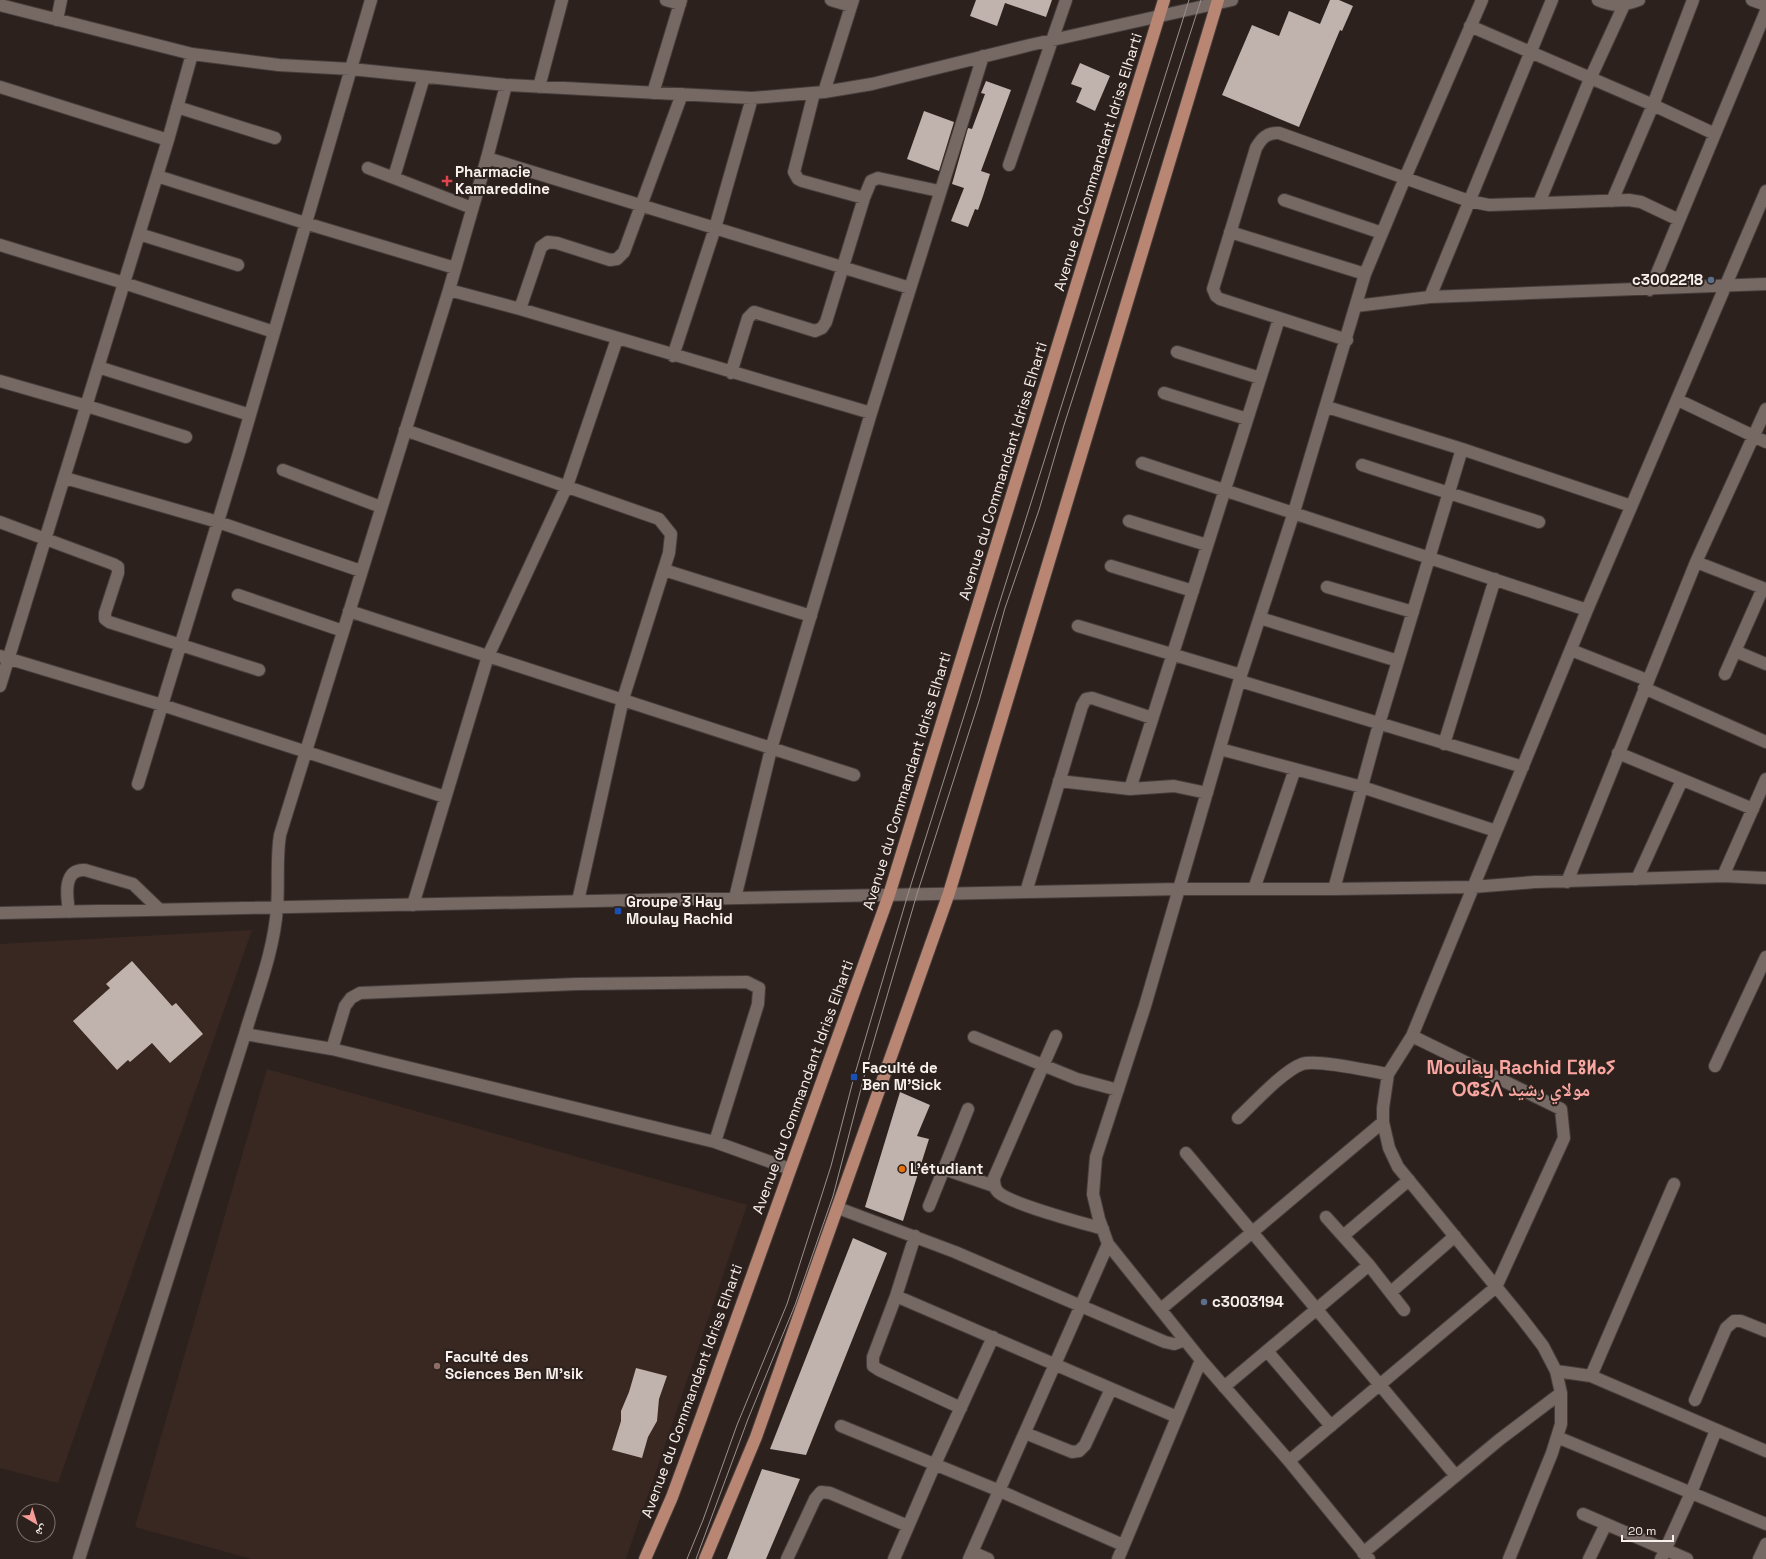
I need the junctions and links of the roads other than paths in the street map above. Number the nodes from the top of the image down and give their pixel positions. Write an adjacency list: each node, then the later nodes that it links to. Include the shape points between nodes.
1 (61, 0): 23 (street)
2 (371, 0): 29 (street)
3 (562, 0): 34 (street)
4 (666, 0): 15 (street)
5 (831, 0): 17 (street)
6 (1066, 0): 25 (street)
7 (1164, 0): 22 (main road, Avenue du Commandant Idriss Elharti)
8 (1232, 0): 16 (street)
9 (1482, 0): 24 (street)
10 (1552, 0): 26 (street)
11 (1598, 0): 19 (street)
12 (1639, 0): 19 (street)
13 (1693, 0): 39 (street)
14 (1752, 0): 20 (street)
15 (680, 2): 35 (street)
16 (1218, 2): 22 (street); 180 (main road)
17 (852, 3): 36 (street)
18 (0, 5): 23 (street)
19 (1624, 5): 31 (street)
20 (1766, 5)
21 (1766, 11): 41 (street)
22 (1159, 16): 25 (street); 181 (main road, Avenue du Commandant Idriss Elharti)
23 (57, 20): 27 (street)
24 (1470, 26): 26 (street); 49 (street)
25 (1054, 40): 28 (street); 45 (street)
26 (1530, 52): 31 (street); 54 (street)
27 (192, 54): 29 (street, via 279,65); 40 (street)
28 (983, 56): 36 (street, via 872,84); 51 (street)
29 (351, 69): 30 (street); 60 (street)
30 (424, 77): 32 (street); 48 (street)
31 (1590, 79): 39 (street); 56 (street)
32 (506, 85): 34 (street); 44 (street)
33 (0, 87): 43 (street)
34 (539, 87): 35 (street)
35 (653, 93): 37 (street)
36 (819, 93): 38 (street); 52 (street, via 794,172 795,176 802,182)
37 (682, 94): 38 (street); 57 (street)
38 (752, 98): 61 (street)
39 (1652, 105): 41 (street); 55 (street)
40 (177, 107): 42 (street); 43 (street)
41 (1715, 134): 59 (street)
42 (275, 138)
43 (168, 140): 47 (street)
44 (487, 158): 57 (street); 58 (street)
45 (1009, 165)
46 (368, 168): 48 (street)
47 (157, 176): 60 (street); 64 (street)
48 (394, 177): 58 (street)
49 (1405, 178): 54 (street); 62 (street, via 1279,133 1266,135 1256,148); 63 (street)
50 (1766, 191): 72 (street)
51 (939, 192): 52 (street, via 878,178 871,181); 73 (street)
52 (864, 198): 68 (street)
53 (1284, 200): 63 (street)
54 (1469, 201): 56 (street, via 1489,205); 76 (street)
55 (1612, 201): 56 (street); 59 (street, via 1641,202)
56 (1539, 203)
57 (641, 206): 61 (street); 78 (street, via 624,252 617,260 557,243 548,242 540,247)
58 (472, 208): 67 (street)
59 (1679, 220): 75 (street)
60 (305, 223): 67 (street); 80 (street)
61 (715, 228): 68 (street); 84 (street)
62 (1230, 232): 69 (street); 79 (street, via 1214,293 1220,299)
63 (1382, 233): 69 (street)
64 (139, 234): 66 (street); 70 (street)
65 (0, 245): 70 (street)
66 (238, 265)
67 (455, 268): 74 (street)
68 (842, 268): 73 (street); 86 (street, via 822,328 815,331 754,312 748,318)
69 (1365, 274): 77 (street)
70 (124, 283): 80 (street); 85 (street)
71 (1766, 284): 72 (street)
72 (1724, 287): 75 (street); 90 (street)
73 (910, 288): 94 (street)
74 (449, 290): 78 (street); 97 (street)
75 (1650, 290): 76 (street)
76 (1430, 297): 77 (street)
77 (1356, 306): 82 (street)
78 (520, 309): 81 (street)
79 (1278, 319): 82 (street); 87 (street)
80 (274, 332): 95 (street)
81 (617, 339): 84 (street); 106 (street)
82 (1347, 340): 92 (street)
83 (1177, 352): 87 (street)
84 (674, 356): 86 (street)
85 (98, 367): 91 (street); 95 (street)
86 (731, 373): 94 (street)
87 (1260, 378): 96 (street)
88 (0, 381): 91 (street)
89 (1164, 393): 96 (street)
90 (1678, 400): 98 (street); 109 (street)
91 (87, 406): 99 (street); 105 (street)
92 (1327, 407): 101 (street); 111 (street)
93 (1766, 409): 98 (street)
94 (871, 413): 131 (street)
95 (250, 415): 114 (street)
96 (1247, 420): 107 (street)
97 (406, 430): 106 (street); 110 (street)
98 (1754, 436): 100 (street); 119 (street)
99 (186, 437)
100 (1766, 442)
101 (1462, 449): 108 (street); 109 (street)
102 (1142, 463): 107 (street)
103 (1362, 464): 108 (street)
104 (283, 470): 110 (street)
105 (65, 478): 114 (street); 116 (street)
106 (567, 486): 121 (street, via 659,519 670,534 669,553); 139 (street)
107 (1225, 489): 111 (street); 117 (street)
108 (1449, 493): 115 (street); 118 (street)
109 (1631, 506): 128 (street)
110 (380, 507): 122 (street)
111 (1294, 512): 118 (street); 132 (street)
112 (1129, 521): 117 (street)
113 (0, 522): 116 (street)
114 (218, 522): 122 (street); 135 (street)
115 (1540, 522)
116 (45, 538): 135 (street, via 118,567 105,620); 140 (street)
117 (1207, 546): 126 (street)
118 (1429, 557): 123 (street); 130 (street)
119 (1696, 562): 124 (street); 146 (street)
120 (1111, 566): 126 (street)
121 (664, 570): 131 (street); 148 (street)
122 (361, 571): 129 (street)
123 (1495, 579): 128 (street); 153 (street)
124 (1765, 586): 137 (street)
125 (1327, 587): 130 (street)
126 (1193, 591): 138 (street)
127 (238, 594): 134 (street)
128 (1587, 610): 136 (street)
129 (348, 611): 134 (street); 139 (street)
130 (1413, 612): 141 (street)
131 (811, 616): 154 (street)
132 (1260, 618): 141 (street); 145 (street)
133 (1078, 626): 138 (street)
134 (343, 630): 156 (street)
135 (180, 645): 143 (street); 149 (street)
136 (1571, 650): 146 (street); 158 (street)
137 (1735, 651): 142 (street); 144 (street)
138 (1172, 655): 145 (street); 150 (street)
139 (488, 656): 148 (street); 168 (street)
140 (4, 657): 147 (street); 149 (street)
141 (1398, 661): 151 (street)
142 (1766, 664)
143 (259, 670)
144 (1724, 674)
145 (1241, 678): 151 (street); 155 (street)
146 (1645, 684): 152 (street); 157 (street)
147 (0, 686)
148 (623, 699): 154 (street); 183 (street)
149 (162, 705): 156 (street); 164 (street)
150 (1152, 718): 163 (street, via 1092,698 1086,699); 166 (street)
151 (1379, 724): 153 (street); 165 (street)
152 (1766, 742)
153 (1444, 744): 158 (street)
154 (770, 749): 160 (street); 182 (street)
155 (1220, 749): 159 (street); 167 (street)
156 (305, 751): 168 (street); 185 (street, via 280,835)
157 (1618, 753): 162 (street); 174 (street)
158 (1523, 767): 170 (street)
159 (1295, 769): 165 (street); 177 (street)
160 (854, 775)
161 (1766, 779): 169 (street)
162 (1682, 780): 169 (street); 173 (street)
163 (1059, 781): 166 (street); 179 (street)
164 (138, 784)
165 (1362, 787): 170 (street); 178 (street)
166 (1130, 789): 167 (street, via 1174,786)
167 (1207, 793): 176 (street)
168 (445, 796): 184 (street)
169 (1753, 809): 171 (street)
170 (1496, 831): 175 (street)
171 (1723, 876): 172 (street); 173 (street)
172 (1766, 878)
173 (1637, 879): 174 (street)
174 (1567, 882): 175 (street)
175 (1473, 887): 178 (street); 192 (street)
176 (1179, 889): 177 (street); 179 (street); 198 (street)
177 (1254, 889): 178 (street)
178 (1334, 889)
179 (1026, 892): 180 (street)
180 (950, 893): 181 (street); 210 (main road)
181 (889, 895): 182 (street); 204 (main road, Avenue du Commandant Idriss Elharti)
182 (735, 898): 183 (street)
183 (578, 901): 184 (street)
184 (413, 905): 185 (street)
185 (277, 908): 186 (street); 190 (street, via 270,948)
186 (160, 910): 187 (street); 187 (street, via 133,884 79,870 67,883)
187 (69, 912): 188 (street)
188 (0, 913)
189 (1766, 957): 196 (street)
190 (245, 1034): 194 (street); 263 (street)
191 (1056, 1036): 195 (street)
192 (1412, 1036): 197 (street); 219 (street, via 1561,1110 1564,1138)
193 (974, 1038): 195 (street)
194 (332, 1049): 202 (street); 202 (street, via 345,1006 351,998 360,993 577,984 747,982 759,988 758,1004)
195 (1042, 1065): 198 (street, via 1077,1079); 208 (street, via 994,1178)
196 (1714, 1066)
197 (1388, 1074): 200 (street, via 1318,1063 1302,1064 1288,1071); 201 (street)
198 (1118, 1090): 212 (street, via 1096,1157 1093,1194)
199 (968, 1109): 205 (street)
200 (1238, 1118)
201 (1383, 1122): 206 (street, via 1389,1148 1398,1167); 213 (street)
202 (714, 1142): 204 (street)
203 (1186, 1153): 213 (street)
204 (790, 1169): 264 (main road, Avenue du Commandant Idriss Elharti, via 677,1483)
205 (944, 1169): 208 (street); 209 (street)
206 (1409, 1180): 215 (street); 216 (street)
207 (1674, 1184): 233 (street)
208 (994, 1186): 212 (street, via 999,1193 1015,1201)
209 (929, 1206)
210 (838, 1208): 214 (street); 265 (main road, via 756,1437)
211 (1326, 1217): 215 (street)
212 (1103, 1229): 217 (street)
213 (1252, 1233): 223 (street); 224 (street)
214 (915, 1236): 221 (street); 222 (street)
215 (1343, 1236): 218 (street)
216 (1455, 1236): 219 (street); 220 (street)
217 (1108, 1244): 222 (street); 223 (street)
218 (1369, 1265): 220 (street); 224 (street)
219 (1496, 1287): 232 (street, via 1543,1346); 234 (street)
220 (1391, 1292): 225 (street)
221 (896, 1296): 227 (street); 239 (street, via 873,1357 873,1366)
222 (1081, 1305): 228 (street, via 1165,1342 1174,1344); 231 (street)
223 (1161, 1309): 228 (street)
224 (1317, 1309): 229 (street); 234 (street)
225 (1404, 1310)
226 (1766, 1331): 238 (street, via 1741,1321 1734,1321 1726,1328)
227 (993, 1337): 231 (street); 239 (street)
228 (1185, 1340): 230 (street)
229 (1267, 1351): 235 (street); 242 (street)
230 (1201, 1360): 235 (street); 240 (street)
231 (1055, 1364): 236 (street); 244 (street)
232 (1556, 1371): 233 (street); 237 (street)
233 (1591, 1376): 243 (street)
234 (1380, 1385): 242 (street); 249 (street)
235 (1224, 1387): 247 (street)
236 (1111, 1389): 240 (street); 244 (street, via 1085,1445 1079,1451 1072,1452)
237 (1561, 1393): 245 (street, via 1561,1424); 249 (street)
238 (1696, 1400)
239 (961, 1408): 248 (street)
240 (1177, 1417): 257 (street)
241 (841, 1426): 248 (street)
242 (1331, 1426): 247 (street)
243 (1716, 1430): 246 (street); 251 (street)
244 (1025, 1433): 250 (street)
245 (1557, 1437): 251 (street); 268 (street)
246 (1766, 1451)
247 (1289, 1461): 260 (street)
248 (934, 1464): 250 (street); 255 (street)
249 (1456, 1476): 260 (street)
250 (1000, 1491): 257 (street); 259 (street)
251 (1691, 1493): 254 (street); 258 (street)
252 (1583, 1514): 253 (street)
253 (1606, 1524): 258 (street); 269 (street)
254 (1766, 1524)
255 (908, 1526): 261 (street, via 830,1493 821,1492 815,1499); 266 (street)
256 (1766, 1544): 271 (street)
257 (1123, 1546): 262 (street)
258 (1664, 1554): 270 (street)
259 (971, 1556): 267 (street)
260 (1366, 1556)
261 (789, 1558)
262 (1120, 1558)
263 (78, 1559)
264 (645, 1559)
265 (706, 1559)
266 (894, 1559)
267 (988, 1559)
268 (1508, 1559)
269 (1589, 1559)
270 (1687, 1559)
271 (1759, 1559)

